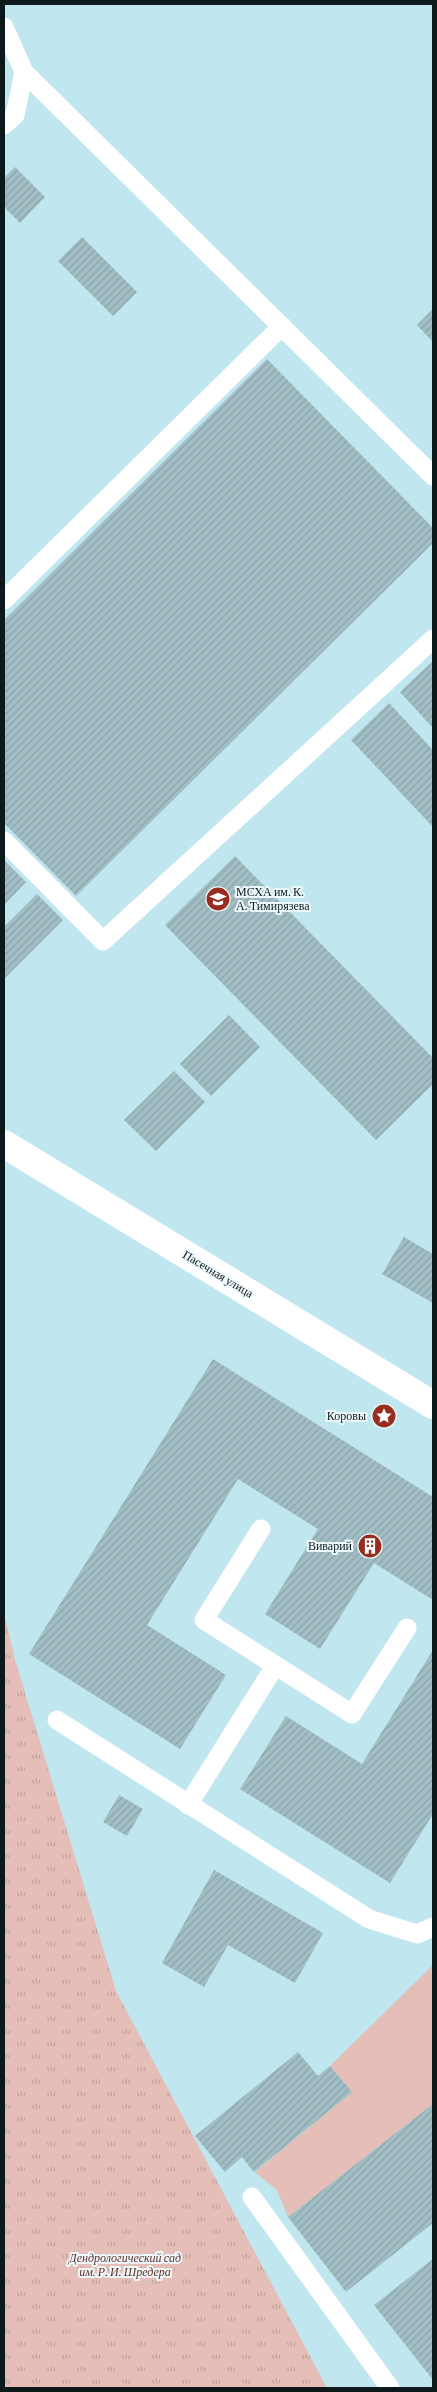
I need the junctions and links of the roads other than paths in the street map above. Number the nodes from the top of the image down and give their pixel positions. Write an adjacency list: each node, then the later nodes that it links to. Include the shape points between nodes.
1 (4, 27): 2 (lane)
2 (24, 72): 3 (lane, via 15,116); 4 (lane)
3 (4, 125)
4 (282, 326): 5 (lane); 6 (lane)
5 (433, 476)
6 (4, 600)
7 (433, 639): 8 (lane, via 104,941)
8 (4, 841)
9 (4, 1144): 10 (street, Пасечная улица)
10 (433, 1405)
11 (261, 1529): 13 (lane, via 204,1620)
12 (407, 1628): 13 (lane, via 352,1714)
13 (275, 1666): 15 (lane)
14 (57, 1720): 15 (lane)
15 (188, 1804): 16 (lane, via 369,1918 417,1934)
16 (433, 1927)
17 (252, 2197): 18 (lane)
18 (390, 2388)

